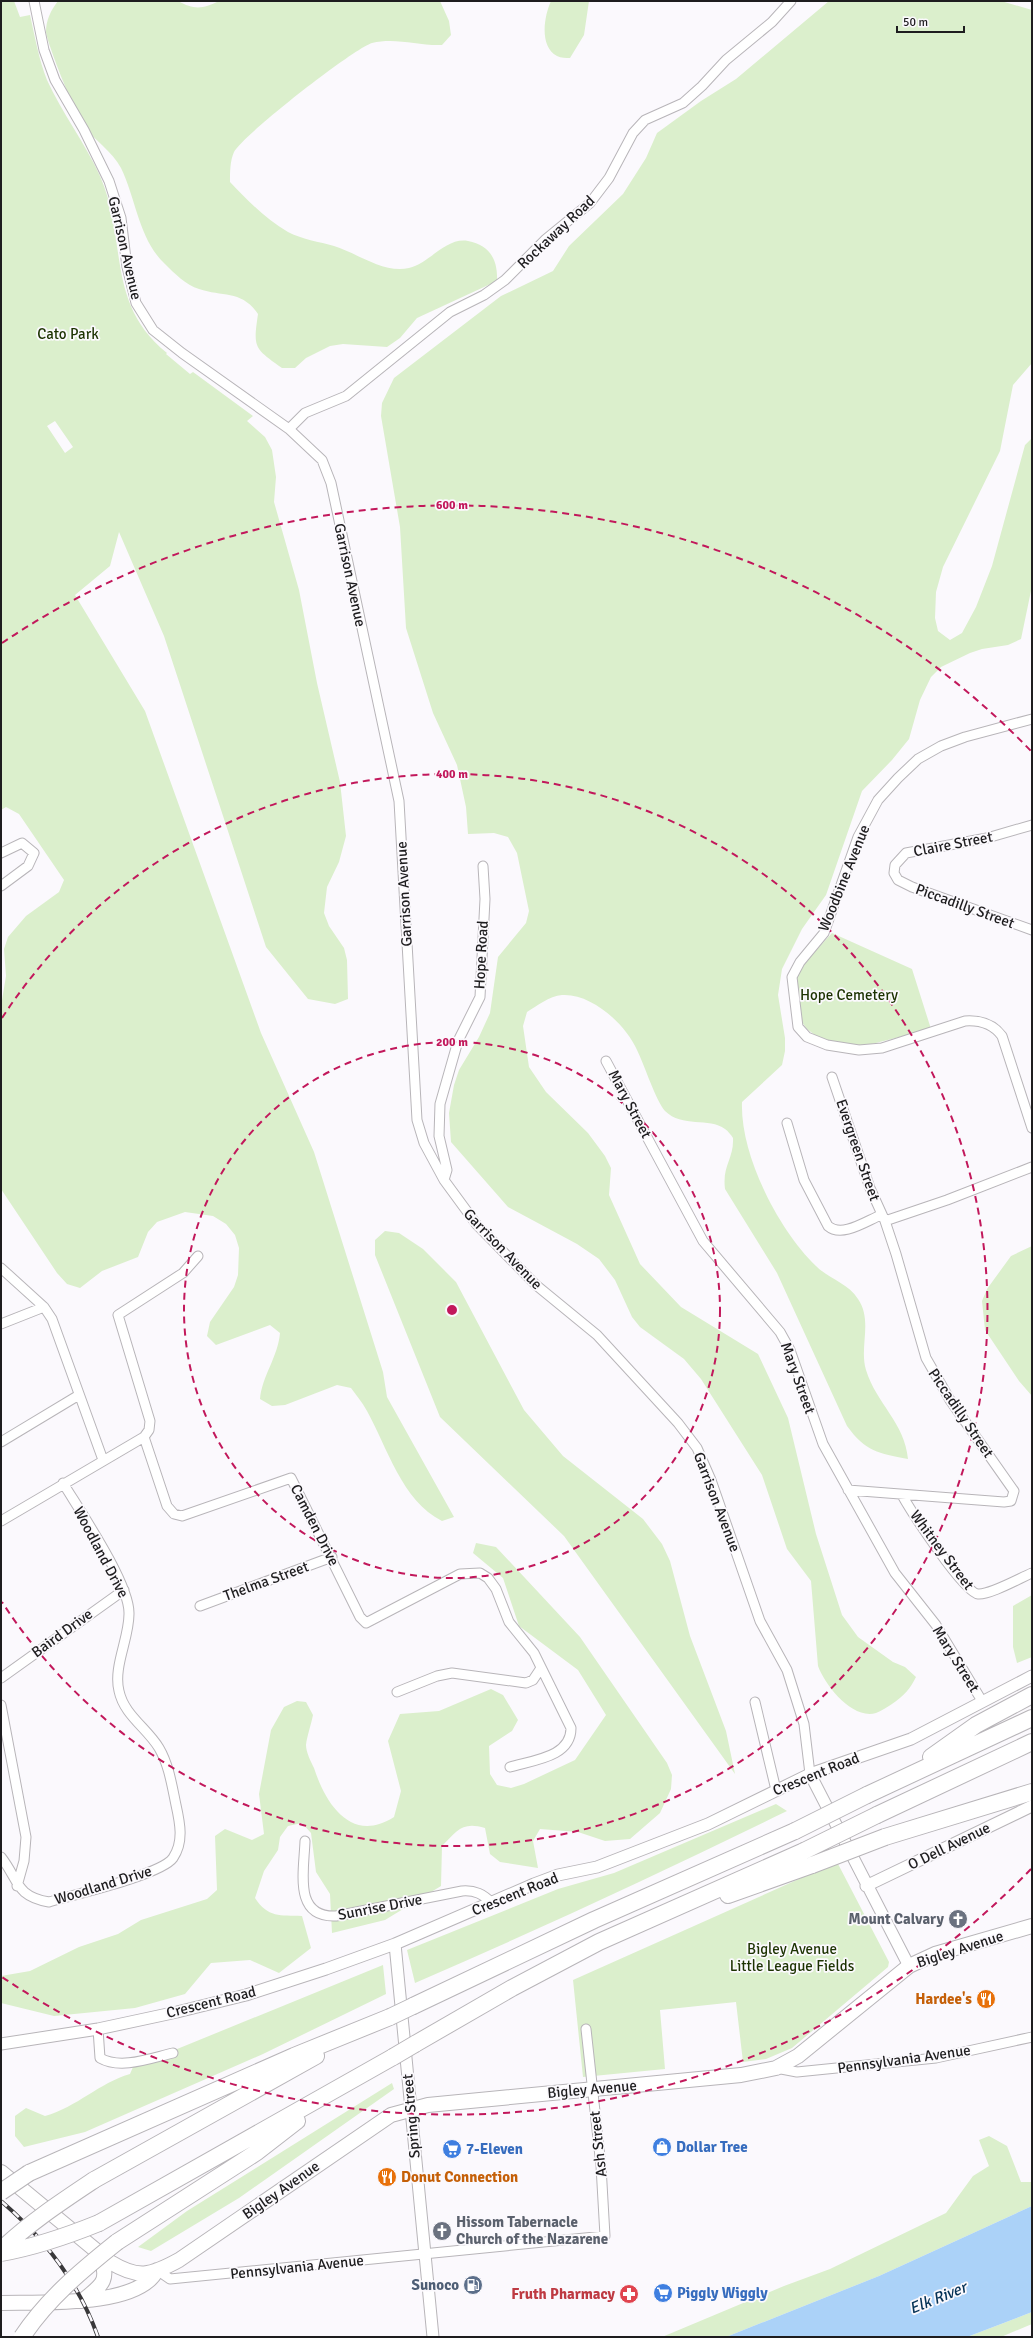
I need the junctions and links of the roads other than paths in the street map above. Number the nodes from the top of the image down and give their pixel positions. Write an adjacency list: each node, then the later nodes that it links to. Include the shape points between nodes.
1 (41, 1): 3 (street)
2 (791, 1): 4 (street, Rockaway Road, via 772,22 726,60 683,103 645,120 633,133 609,178 590,203 546,239 505,280 484,295 450,312 346,396 305,413)
3 (35, 5): 4 (street, Garrison Avenue, via 44,50 55,80 84,130 109,182 121,218 127,267 136,303 153,330)
4 (289, 430): 17 (street, Garrison Avenue, via 322,460 330,483 399,801 417,1120 424,1143)
5 (1032, 719): 15 (street, Woodbine Avenue, via 965,736 941,746 918,759 898,778 878,800 858,837 824,933 800,962 792,977 798,1027 807,1037 827,1045 859,1050 882,1048 965,1021 976,1021 997,1030 1002,1036)
6 (1032, 825): 9 (street, Claire Street, via 987,838 906,853 895,866 894,873)
7 (1, 853): 10 (street, via 22,843 34,853 28,866)
8 (483, 866): 17 (street, Hope Road, via 485,899 480,997 458,1041 440,1104 439,1136 447,1170)
9 (898, 880): 11 (street, Piccadilly Street)
10 (1, 886)
11 (1032, 930)
12 (606, 1061): 28 (street, Mary Street, via 703,1241 780,1332 790,1350 823,1444)
13 (832, 1077): 18 (street, Evergreen Street, via 867,1181)
14 (787, 1123): 18 (street, via 804,1180 828,1226 834,1231 842,1231)
15 (1032, 1128)
16 (1032, 1167): 18 (street, via 947,1200)
17 (444, 1180): 46 (street, Garrison Avenue, via 477,1226 536,1285 597,1335 678,1423 697,1448 711,1480 760,1621 787,1670 804,1724)
18 (883, 1218): 29 (street, Piccadilly Street, via 926,1358 950,1400 1014,1491 1011,1500 1004,1502)
19 (198, 1256): 24 (street, via 183,1273 118,1315 150,1421 149,1430)
20 (1, 1268): 21 (street)
21 (44, 1307): 22 (street); 23 (street, via 52,1319)
22 (1, 1324)
23 (79, 1395): 25 (street); 26 (street)
24 (144, 1437): 26 (street); 31 (street, Camden Drive, via 168,1506 174,1514 182,1516 291,1478)
25 (1, 1442)
26 (103, 1460): 27 (street)
27 (63, 1483): 30 (street); 33 (street, Woodland Drive)
28 (848, 1490): 29 (street, Piccadilly Street); 40 (street, Mary Street, via 895,1573 936,1625)
29 (902, 1495): 32 (street, Whitney Street, via 929,1537 969,1590 982,1594)
30 (1, 1521)
31 (332, 1557): 34 (street, Thelma Street); 35 (street, Camden Drive, via 360,1617 366,1623 460,1574 480,1573 488,1578 496,1589 509,1622 534,1653)
32 (1032, 1573)
33 (124, 1590): 37 (street, Baird Drive); 53 (street, Woodland Drive, via 129,1613 118,1680 119,1692 124,1704 158,1746 164,1758 180,1826 180,1841 173,1858 148,1873 49,1902 37,1900)
34 (200, 1606)
35 (541, 1668): 38 (street, via 533,1680 526,1682 452,1673 437,1676); 45 (street, Camden Drive, via 571,1728 571,1737 568,1745 555,1753)
36 (1032, 1676): 40 (street, Crescent Road)
37 (1, 1678)
38 (397, 1692)
39 (1032, 1695): 47 (highway, via 976,1725)
40 (982, 1701): 46 (street, Crescent Road, via 910,1739)
41 (755, 1702): 48 (street)
42 (1, 1705): 53 (street, via 26,1837 24,1861)
43 (1032, 1718): 47 (highway)
44 (1032, 1742): 57 (highway, bridge, via 804,1851)
45 (510, 1766)
46 (810, 1774): 48 (street, Crescent Road); 54 (street)
47 (898, 1780): 60 (highway, bridge, via 795,1831 594,1920)
48 (776, 1790): 55 (street, Crescent Road, via 708,1824 597,1867 558,1875)
49 (1032, 1792): 57 (highway, bridge, via 885,1837)
50 (1032, 1806): 54 (street, O Dell Avenue)
51 (305, 1841): 55 (street, Sunrise Drive, via 303,1888 306,1902 314,1911 325,1916 472,1890 484,1895)
52 (1, 1857): 53 (street, Woodland Drive)
53 (17, 1886)
54 (866, 1886): 59 (street)
55 (492, 1903): 58 (street, Crescent Road)
56 (1032, 1926): 59 (main road, Bigley Avenue, via 935,1954)
57 (599, 1942): 67 (highway, bridge, via 512,1988)
58 (394, 1944): 61 (street, Crescent Road, via 246,1994); 69 (street, Spring Street)
59 (909, 1966): 66 (main road, Bigley Avenue, via 798,2056)
60 (369, 2026): 71 (highway, via 294,2056); 75 (highway, bridge, via 94,2180 19,2233)
61 (98, 2029): 64 (street, Crescent Road); 65 (street, via 100,2058 108,2062 117,2064)
62 (586, 2029): 68 (street, Ash Street)
63 (1032, 2037): 66 (street, Pennsylvania Avenue, via 936,2058 798,2072)
64 (1, 2044)
65 (173, 2054)
66 (776, 2068): 68 (main road, Bigley Avenue, via 741,2075)
67 (339, 2089): 75 (highway, bridge, via 99,2223 24,2249); 83 (highway, bridge, via 257,2152 117,2242 62,2288 33,2320)
68 (592, 2089): 69 (main road, Bigley Avenue); 74 (street, Ash Street, via 601,2166)
69 (410, 2108): 77 (street, Spring Street); 78 (main road, Bigley Avenue, via 379,2122 179,2260)
70 (1, 2172): 76 (main road)
71 (30, 2173): 72 (highway, bridge); 73 (highway, bridge)
72 (1, 2181)
73 (1, 2192)
74 (605, 2236): 77 (street, Pennsylvania Avenue)
75 (1, 2252)
76 (98, 2252): 78 (main road, via 126,2272 136,2274); 81 (main road, via 106,2276 102,2284)
77 (424, 2255): 79 (street, Pennsylvania Avenue); 84 (street, Spring Street)
78 (157, 2270): 79 (street, via 159,2274); 80 (main road)
79 (170, 2279): 80 (street, Pennsylvania Avenue)
80 (143, 2285): 81 (main road, via 111,2298)
81 (81, 2301): 82 (main road)
82 (1, 2303)
83 (22, 2337)
84 (433, 2337)

